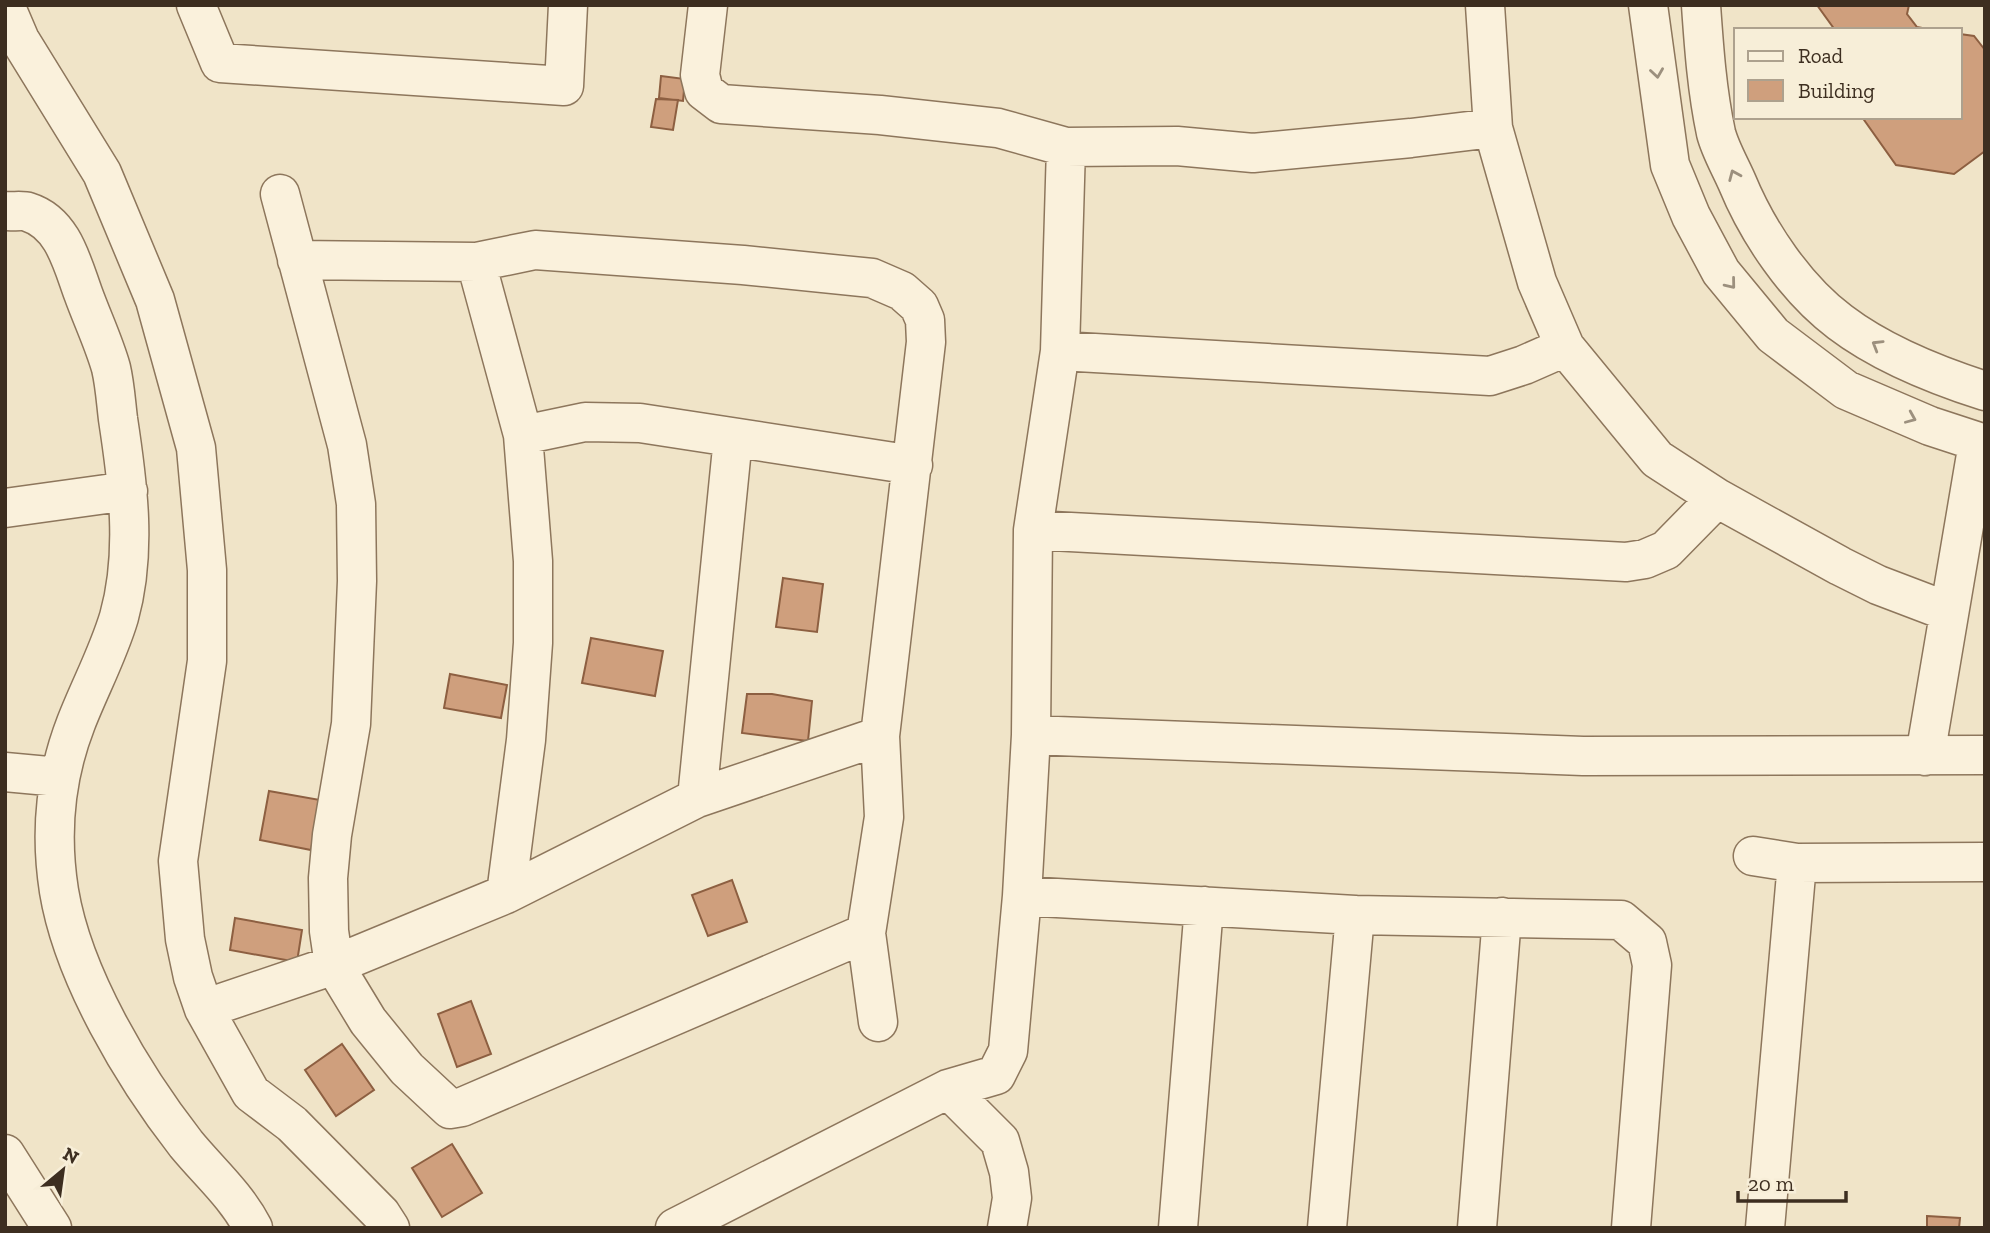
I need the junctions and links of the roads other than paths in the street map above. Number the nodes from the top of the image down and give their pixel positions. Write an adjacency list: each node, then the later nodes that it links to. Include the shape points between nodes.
1 (5, 5): 43 (street, via 20,40 102,173 155,300 196,448 207,570 207,661 178,861 184,939)
2 (196, 5): 3 (street, via 220,63 564,86)
3 (568, 5)
4 (708, 5): 9 (street, via 700,75 704,91 721,104 998,128)
5 (1485, 5): 8 (street)
6 (1648, 5): 19 (street, one-way to 19, via 1670,165 1721,272 1773,335 1846,390)
7 (1701, 5): 16 (street, one-way to 7, via 1883,349 1840,322 1791,274 1747,207 1717,135)
8 (1493, 128): 9 (street, via 1253,153 1177,146); 14 (street, via 1537,282)
9 (1066, 147): 15 (street)
10 (279, 194): 12 (street)
11 (5, 211): 21 (street, via 28,212 55,228 70,255 111,369)
12 (297, 260): 13 (street); 42 (street, via 347,445 356,504 351,724 328,878)
13 (476, 262): 17 (street); 20 (street, via 535,250 872,278 902,291 919,306 925,320)
14 (1565, 347): 15 (street, via 1490,376); 22 (street, via 1657,459)
15 (1060, 351): 24 (street)
16 (1985, 391)
17 (523, 435): 18 (street, via 585,422 640,423); 36 (street, via 533,561 533,643)
18 (733, 438): 20 (street); 32 (street)
19 (1981, 443): 25 (street)
20 (913, 465): 27 (street)
21 (128, 491): 23 (street); 31 (street, via 120,615)
22 (1717, 498): 24 (street, via 1666,550 1626,562); 25 (street, via 1878,585)
23 (5, 508)
24 (1033, 530): 26 (street)
25 (1949, 612): 29 (street)
26 (1031, 735): 29 (street, via 1583,756); 37 (street)
27 (880, 736): 32 (street); 41 (street, via 884,817)
28 (1985, 755): 29 (street)
29 (1925, 756)
30 (5, 772): 31 (street)
31 (59, 777): 48 (street, via 54,819 59,892 87,977 163,1115 244,1210)
32 (697, 798): 36 (street)
33 (1753, 856): 35 (street)
34 (1985, 862): 35 (street)
35 (1797, 863): 56 (street)
36 (506, 894): 42 (street)
37 (1022, 896): 38 (street); 45 (street, via 1008,1051 996,1075)
38 (1204, 906): 39 (street); 52 (street)
39 (1355, 915): 40 (street); 53 (street)
40 (1502, 917): 54 (street); 55 (street, via 1621,920 1647,942 1652,965)
41 (866, 933): 42 (street, via 450,1109 407,1069 368,1021); 44 (street)
42 (334, 965): 43 (street)
43 (204, 1009): 49 (street, via 251,1093 292,1124)
44 (878, 1022)
45 (948, 1090): 50 (street); 51 (street, via 1000,1140 1012,1198)
46 (5, 1154): 47 (street)
47 (52, 1228)
48 (253, 1228)
49 (390, 1228)
50 (675, 1228)
51 (1007, 1228)
52 (1178, 1228)
53 (1327, 1228)
54 (1477, 1228)
55 (1631, 1228)
56 (1765, 1228)

